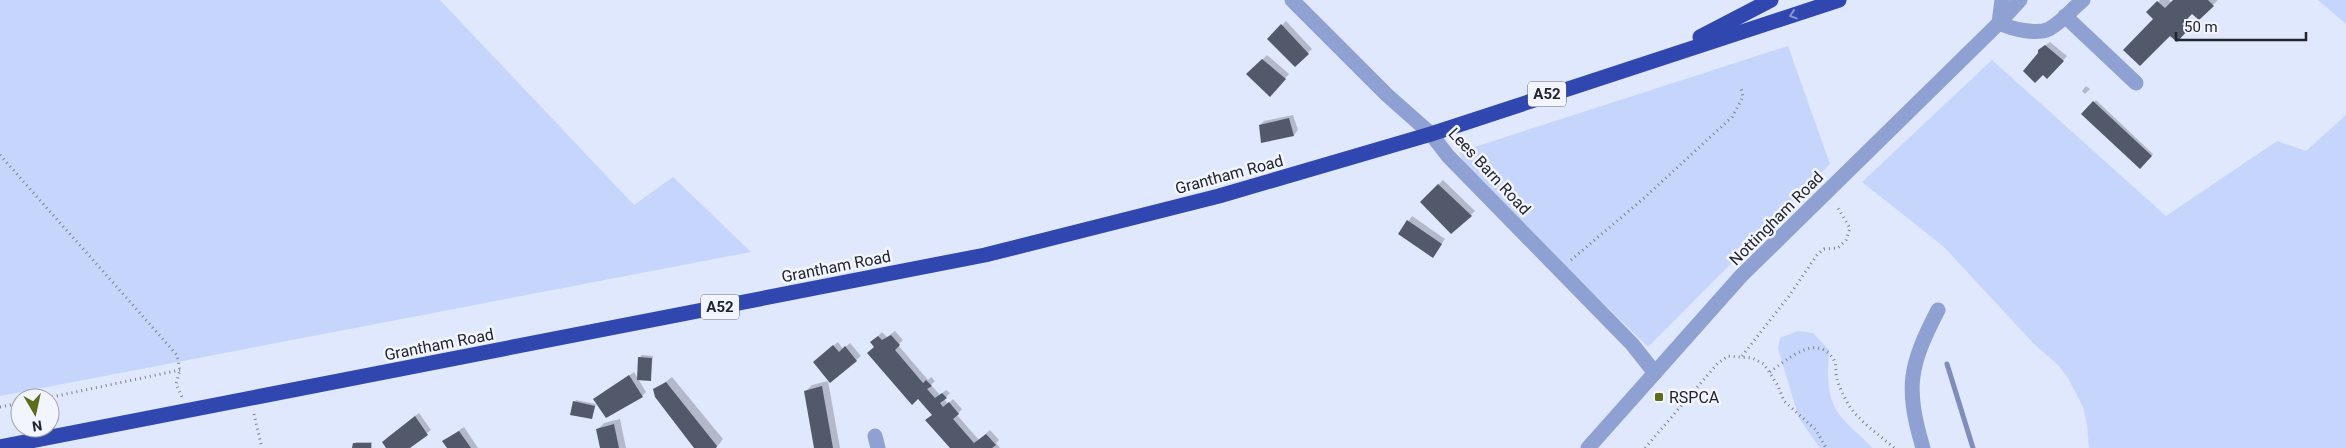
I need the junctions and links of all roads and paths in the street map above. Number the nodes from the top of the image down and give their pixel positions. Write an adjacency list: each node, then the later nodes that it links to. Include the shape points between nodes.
1 (1292, 0): 12 (street, Lees Barn Road, via 1387,95)
2 (1771, 0): 9 (highway, Grantham Road / A52)
3 (1839, 0): 9 (highway, Grantham Road / A52, one-way to 9)
4 (2002, 0): 8 (street)
5 (2020, 0): 8 (street, Nottingham Road)
6 (2082, 0): 7 (street)
7 (2065, 16): 8 (street, via 2048,29 2032,31); 10 (street)
8 (1999, 23): 20 (street, Nottingham Road, via 1741,276)
9 (1663, 56): 12 (highway, Grantham Road / A52)
10 (2136, 83)
11 (1741, 88): 15 (path, via 1742,98 1732,117)
12 (1432, 134): 15 (street, Lees Barn Road, via 1448,156); 22 (highway, Grantham Road / A52, via 1219,196 985,254)
13 (0, 155): 18 (path, via 177,355)
14 (1834, 202): 17 (path, via 1850,228 1846,240 1838,248 1824,249 1817,255)
15 (1559, 270): 20 (street, Lees Barn Road, via 1632,344)
16 (1938, 310): 30 (street, via 1920,346 1911,382 1913,416)
17 (1742, 356): 19 (path, via 1764,364); 27 (path, via 1728,356 1718,364)
18 (180, 370): 21 (path); 22 (path, via 176,384)
19 (1770, 372): 28 (path, via 1784,401 1816,430); 29 (path, via 1801,351 1822,348 1835,361 1837,380 1849,406 1868,429)
20 (1655, 373): 26 (street, Nottingham Road)
21 (60, 395)
22 (188, 410): 24 (highway, Grantham Road / A52)
23 (253, 413): 25 (path)
24 (0, 447)
25 (262, 448)
26 (1588, 448)
27 (1645, 448)
28 (1826, 448)
29 (1894, 448)
30 (1923, 448)

